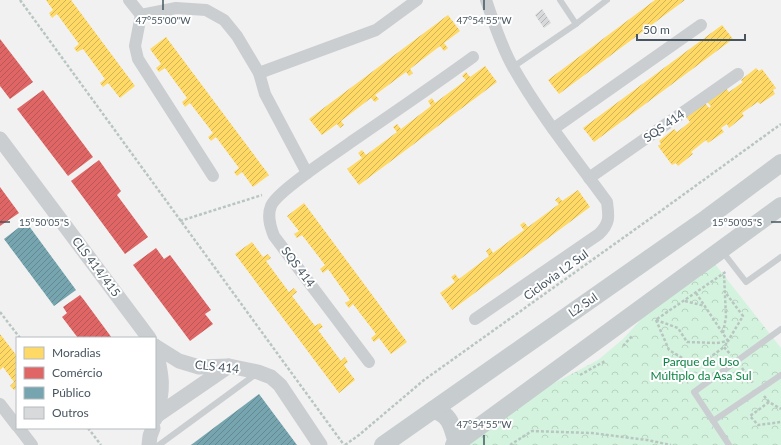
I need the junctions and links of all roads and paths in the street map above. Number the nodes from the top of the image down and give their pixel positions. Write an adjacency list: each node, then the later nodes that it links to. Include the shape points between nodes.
1 (20, 0): 23 (path)
2 (129, 0): 7 (street)
3 (417, 0): 12 (street, via 376,30)
4 (486, 0): 11 (street, via 496,32)
5 (560, 0): 8 (lane)
6 (607, 0): 8 (lane)
7 (141, 15): 12 (street, via 176,8 206,10 224,20 247,50); 19 (street, via 136,46 138,59)
8 (576, 24): 11 (lane)
9 (701, 25): 15 (street)
10 (473, 57): 18 (street, SQS 414)
11 (513, 67): 15 (street)
12 (259, 73): 18 (street, via 265,94)
13 (738, 74): 20 (street, SQS 414)
14 (781, 124): 65 (path, Ciclovia L2 Sul, via 424,380)
15 (552, 129): 20 (street)
16 (0, 139): 39 (street, CLS 414/415)
17 (781, 163): 50 (main road, L2 Sul, via 707,218)
18 (307, 173): 21 (street, SQS 414)
19 (213, 176)
20 (589, 178): 32 (street, via 607,202 607,227)
21 (279, 196): 23 (path, via 264,195); 44 (street, SQS 414, via 271,206 269,217 274,236)
22 (781, 206): 24 (main road)
23 (180, 221): 65 (path)
24 (721, 249): 25 (lane, via 746,282); 59 (main road)
25 (781, 257)
26 (730, 269): 27 (path)
27 (724, 273): 28 (path); 29 (path)
28 (725, 292): 33 (path, via 744,316 728,341 687,342 678,328); 36 (path, via 726,317)
29 (684, 301): 30 (path); 33 (path)
30 (705, 306)
31 (0, 312): 38 (path)
32 (475, 319)
33 (656, 320): 34 (path); 42 (path, via 669,350 697,367)
34 (650, 322)
35 (781, 329): 53 (lane, via 694,392)
36 (723, 333)
37 (633, 335): 40 (path)
38 (19, 337)
39 (148, 337)
40 (623, 346)
41 (156, 347): 45 (street, CLS 414, via 179,361 199,367)
42 (724, 347)
43 (156, 350): 51 (street, via 162,377 162,397)
44 (369, 362)
45 (229, 366): 46 (street, CLS 414); 52 (street)
46 (258, 372): 63 (lane); 64 (street, CLS 414, via 271,377 280,385)
47 (781, 375): 53 (lane)
48 (769, 402): 54 (path, via 750,416 758,426)
49 (0, 404): 55 (street)
50 (433, 410): 59 (main road, via 446,415 452,427); 66 (main road, L2 Sul)
51 (156, 418)
52 (156, 421)
53 (713, 421): 69 (lane)
54 (781, 422)
55 (16, 424)
56 (20, 429): 60 (street)
57 (89, 429): 61 (path)
58 (152, 429): 62 (street)
59 (455, 444)
60 (32, 445)
61 (101, 445)
62 (149, 445)
63 (159, 445)
64 (320, 445)
65 (344, 445)
66 (383, 445)
67 (510, 445): 68 (path, via 532,431 592,433)
68 (671, 445)
69 (728, 445)

